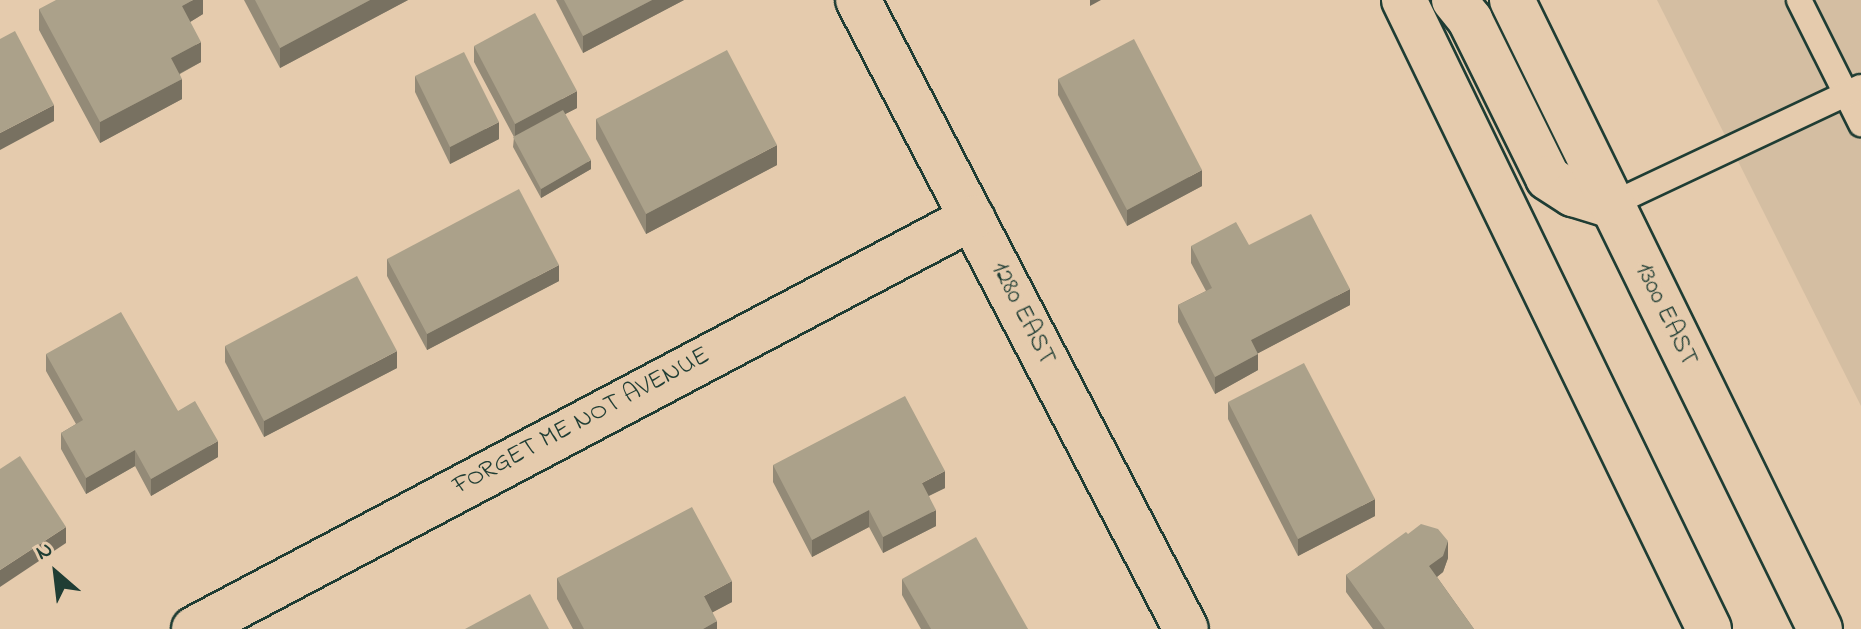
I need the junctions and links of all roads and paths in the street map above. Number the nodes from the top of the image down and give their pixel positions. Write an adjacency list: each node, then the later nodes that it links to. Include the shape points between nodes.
1 (858, 0): 9 (main road, 1280 EAST)
2 (1404, 0): 12 (main road)
3 (1454, 0): 8 (main road, via 1470,20 1548,178 1573,194)
4 (1512, 0): 8 (main road, 1300 EAST)
5 (1799, 0): 6 (lane)
6 (1854, 91): 7 (lane); 8 (lane)
7 (1861, 124)
8 (1610, 205): 13 (main road, 1300 EAST)
9 (972, 218): 10 (main road, FORGET ME NOT AVENUE); 11 (main road, 1280 EAST)
10 (194, 629)
11 (1186, 629)
12 (1709, 629)
13 (1820, 629)

